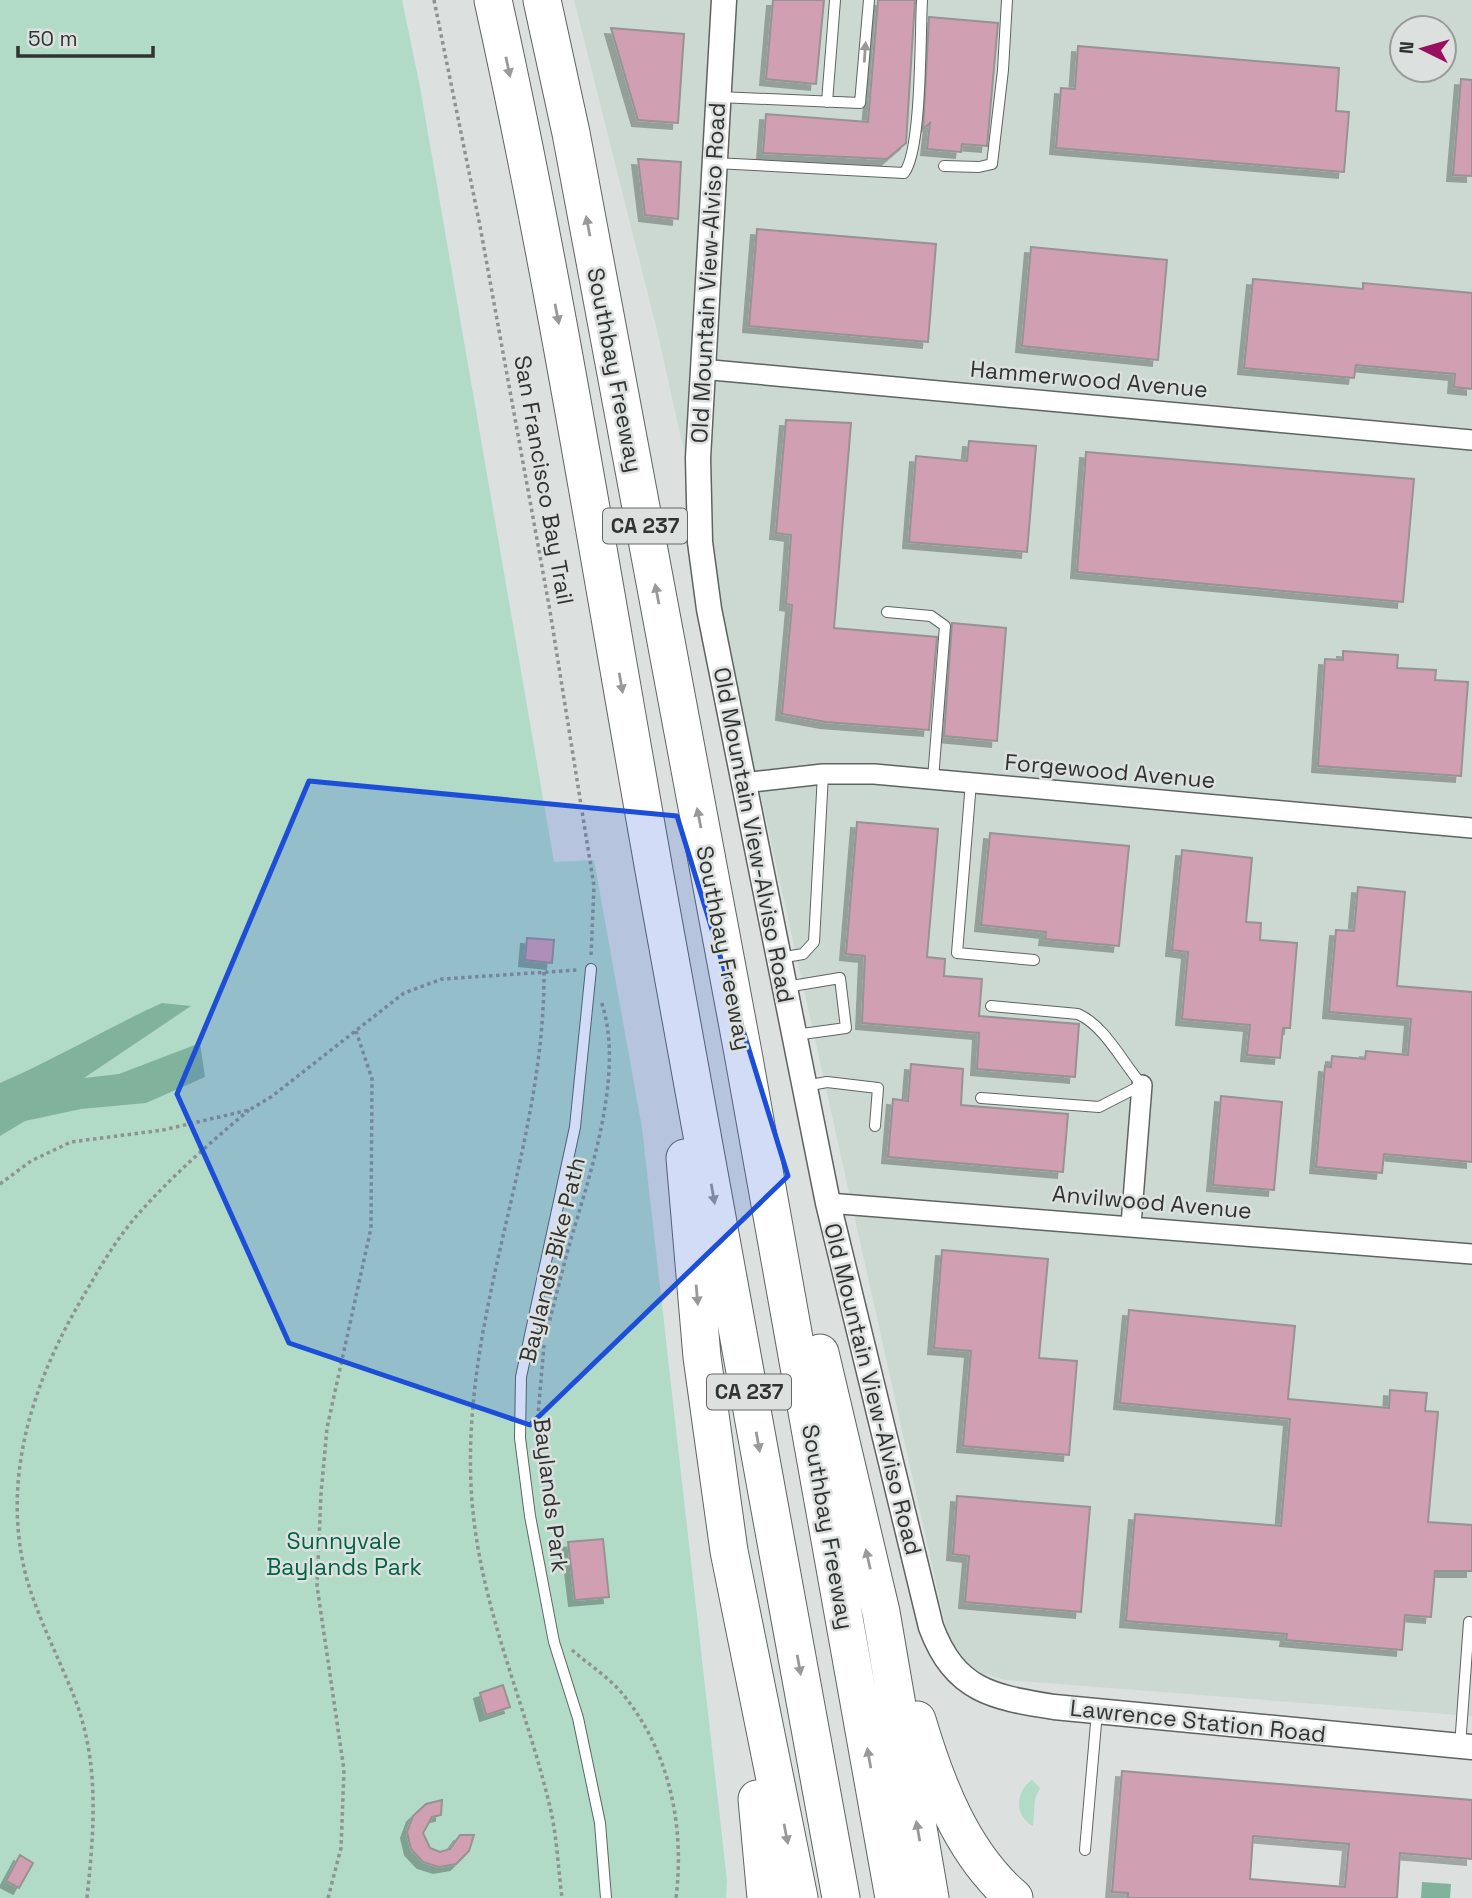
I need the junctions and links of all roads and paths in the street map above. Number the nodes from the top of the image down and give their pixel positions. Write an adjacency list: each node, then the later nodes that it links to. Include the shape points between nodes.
1 (434, 0): 24 (path, San Francisco Bay Trail, via 481,226 550,611 594,886)
2 (493, 0): 21 (highway, Southbay Freeway / CA 237, one-way to 21, via 562,341)
3 (542, 0): 29 (highway, Southbay Freeway / CA 237, one-way to 3)
4 (724, 0): 9 (street, Old Mountain View-Alviso Road)
5 (835, 0): 10 (lane)
6 (869, 0): 10 (lane, one-way to 6, via 860,103)
7 (922, 0): 11 (lane, via 911,165 904,173)
8 (1007, 0): 12 (lane, via 992,164)
9 (718, 97): 10 (lane); 11 (street, Old Mountain View-Alviso Road)
10 (827, 103)
11 (714, 163): 13 (street, Old Mountain View-Alviso Road)
12 (944, 166)
13 (701, 369): 14 (street, Hammerwood Avenue); 19 (street, Old Mountain View-Alviso Road, via 700,542)
14 (1472, 440)
15 (887, 612): 17 (lane, via 931,616 945,626)
16 (823, 774): 17 (street, Forgewood Avenue); 19 (street, Forgewood Avenue); 22 (lane, via 814,942 803,954)
17 (933, 779): 18 (street, Forgewood Avenue)
18 (971, 782): 20 (street, Forgewood Avenue); 23 (lane, via 957,953)
19 (743, 783): 22 (street, Old Mountain View-Alviso Road)
20 (1472, 828)
21 (656, 886): 40 (highway, one-way to 40, via 702,1357); 54 (highway, Southbay Freeway / CA 237, one-way to 54)
22 (779, 958): 25 (street, Old Mountain View-Alviso Road)
23 (1034, 960)
24 (591, 969): 27 (path, via 442,979 404,993); 39 (path, Baylands Bike Path, via 606,1014 606,1096 596,1161 544,1343); 50 (lane, Baylands Park, via 575,1127 521,1377 520,1438 554,1642 578,1718 600,1823)
25 (785, 988): 28 (street, Old Mountain View-Alviso Road); 28 (lane, via 840,978 846,1028)
26 (991, 1006): 30 (lane, via 1086,1017)
27 (356, 1031): 33 (path); 49 (path, via 372,1079 371,1228 327,1428 321,1494 317,1586 344,1770 341,1848)
28 (794, 1035): 31 (street, Old Mountain View-Alviso Road)
29 (743, 1053): 41 (highway, one-way to 29, via 802,1272); 55 (highway, Southbay Freeway / CA 237, one-way to 29)
30 (1142, 1085): 32 (lane, via 1099,1107); 37 (street)
31 (805, 1086): 34 (lane, via 827,1082 878,1088); 36 (street, Old Mountain View-Alviso Road)
32 (981, 1098)
33 (248, 1110): 35 (path, via 131,1136 71,1142 31,1161); 48 (path, via 165,1185 109,1252 47,1363 19,1464 24,1566 75,1701 90,1767 94,1831)
34 (875, 1126)
35 (0, 1184)
36 (828, 1203): 37 (street, Anvilwood Avenue); 44 (street, Old Mountain View-Alviso Road, via 927,1614)
37 (1131, 1225): 38 (street, Anvilwood Avenue)
38 (1472, 1254)
39 (535, 1447)
40 (729, 1551): 52 (highway); 53 (highway, one-way to 53)
41 (881, 1612): 56 (highway, one-way to 41); 57 (highway, via 945,1801 971,1846)
42 (1469, 1622): 46 (lane)
43 (569, 1648): 51 (path, via 619,1689 644,1721 664,1760 676,1823)
44 (941, 1654): 45 (street, Lawrence Station Road, via 971,1684 999,1698)
45 (1097, 1712): 46 (street, Lawrence Station Road); 47 (lane)
46 (1466, 1746)
47 (1085, 1850)
48 (87, 1898)
49 (328, 1898)
50 (606, 1898)
51 (676, 1898)
52 (766, 1898)
53 (799, 1898)
54 (841, 1898)
55 (894, 1898)
56 (930, 1898)
57 (1014, 1898)

